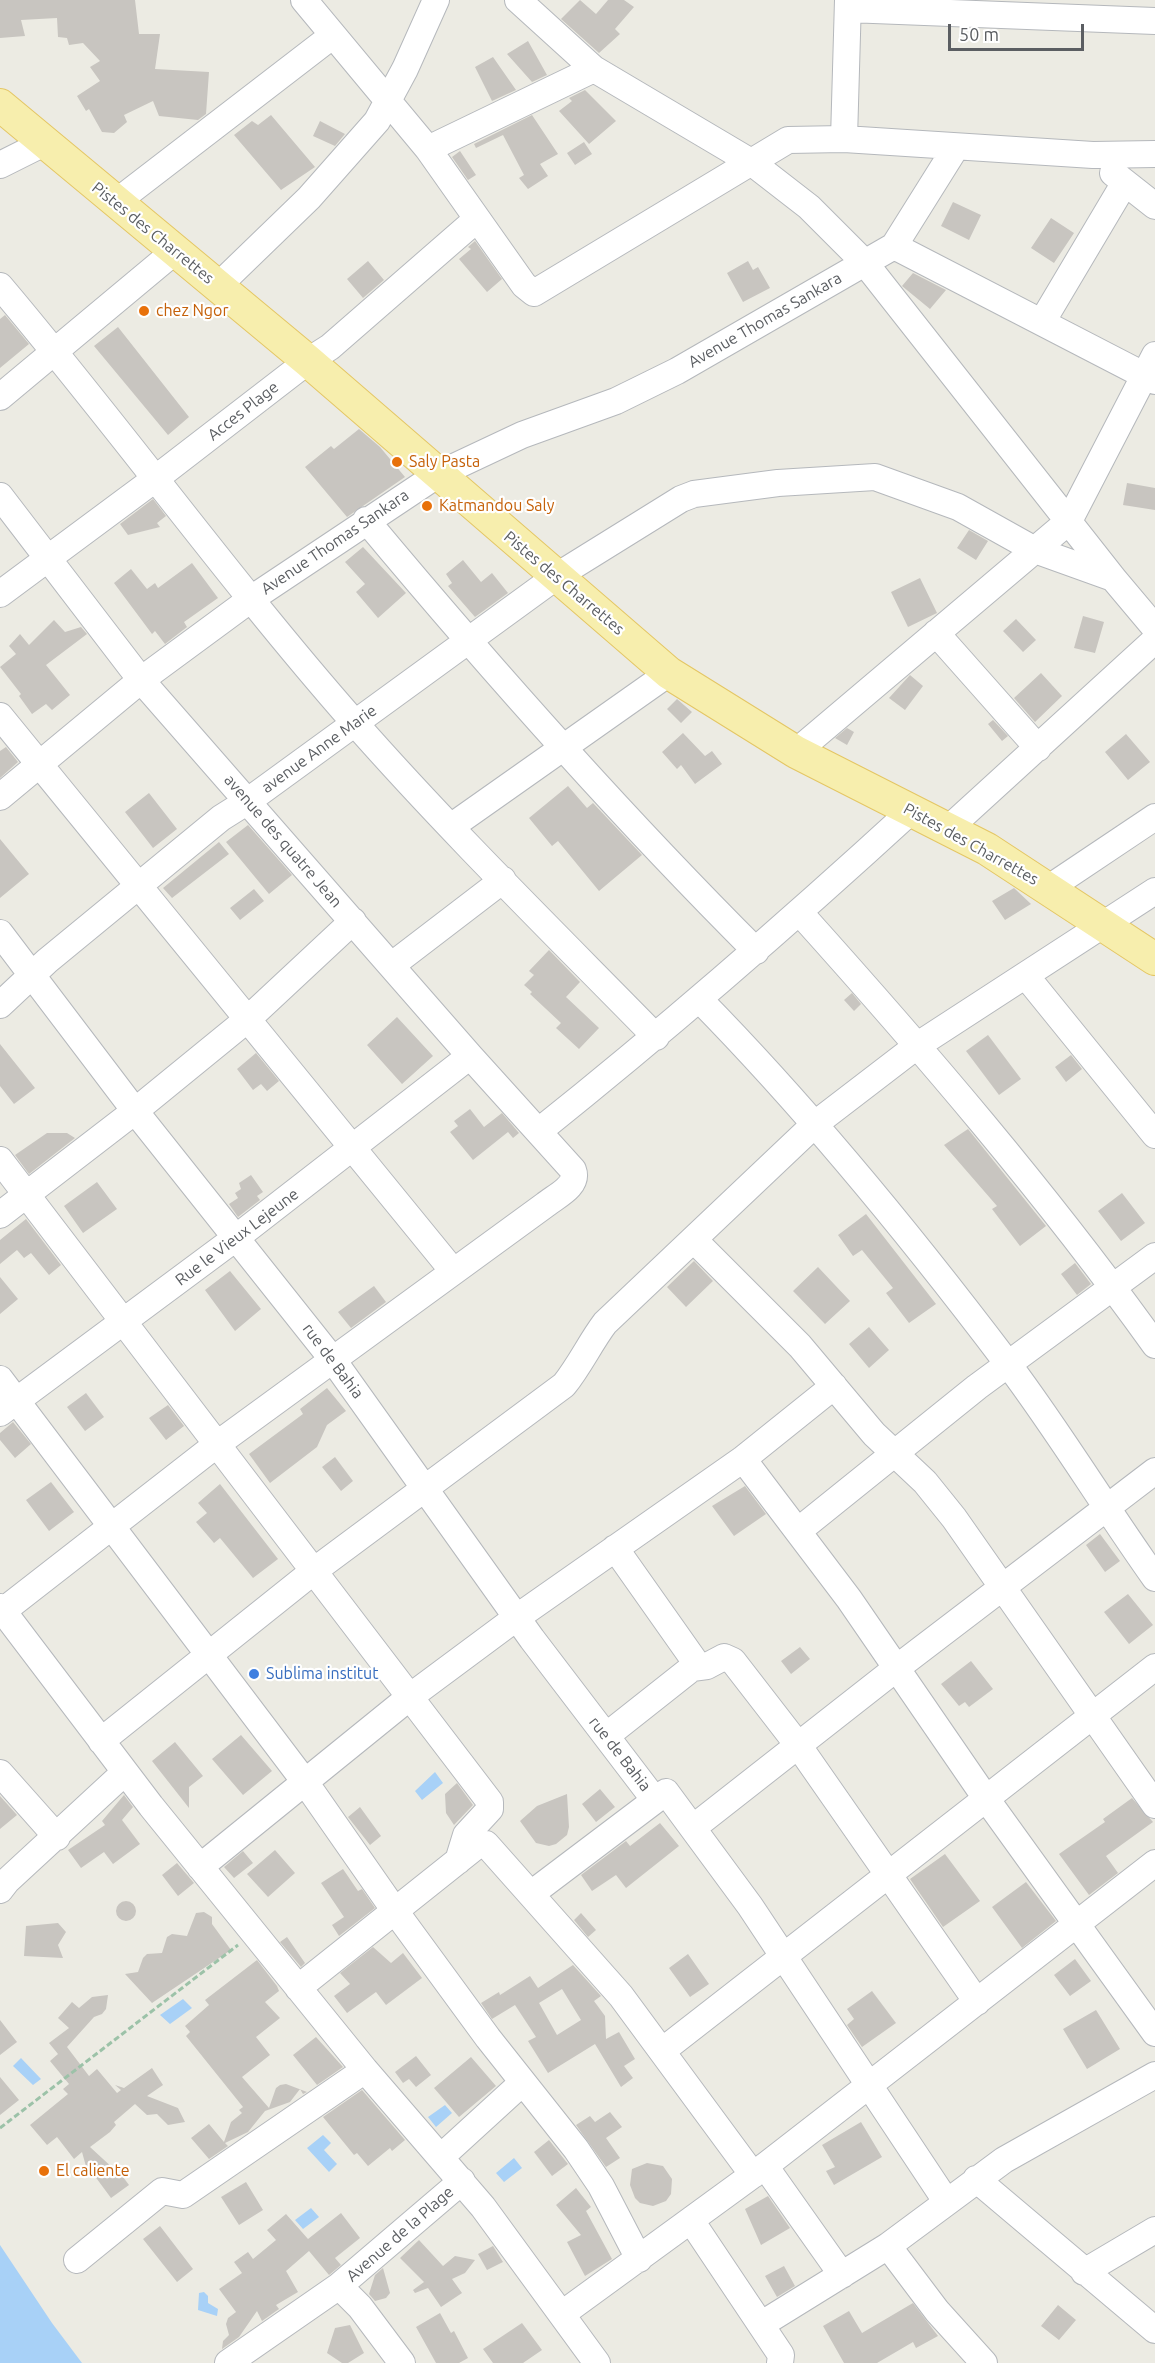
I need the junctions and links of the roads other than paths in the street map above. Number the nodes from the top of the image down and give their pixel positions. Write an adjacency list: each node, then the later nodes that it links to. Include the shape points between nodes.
1 (304, 0): 6 (street)
2 (436, 0): 8 (street)
3 (518, 0): 7 (street)
4 (848, 4): 5 (street); 10 (street)
5 (1155, 21)
6 (332, 36): 8 (street); 19 (street)
7 (594, 69): 13 (street); 16 (street)
8 (388, 102): 13 (street); 26 (street, via 377,121 309,198)
9 (0, 105): 11 (main road, Pistes des Charrettes)
10 (844, 139): 12 (street); 16 (street, via 788,140)
11 (44, 143): 17 (street); 19 (main road, Pistes des Charrettes)
12 (956, 147): 15 (street); 22 (street)
13 (428, 149): 21 (street)
14 (1155, 154): 15 (street)
15 (1093, 155): 18 (street)
16 (751, 162): 21 (street, via 537,292 524,285); 24 (street, via 809,207)
17 (0, 165)
18 (1124, 184): 20 (street); 27 (street)
19 (115, 203): 23 (main road, Pistes des Charrettes)
20 (1155, 206)
21 (477, 219): 29 (street, Acces Plage, via 353,329)
22 (894, 246): 24 (street, Avenue Thomas Sankara); 27 (street)
23 (175, 251): 26 (main road, Pistes des Charrettes); 28 (street)
24 (865, 263): 32 (street, Avenue Thomas Sankara, via 677,371 616,401 511,440); 36 (street)
25 (0, 286): 28 (street)
26 (218, 286): 29 (main road, Pistes des Charrettes)
27 (1042, 322): 30 (street)
28 (55, 351): 31 (street); 33 (street)
29 (308, 361): 32 (main road, Pistes des Charrettes); 33 (street, Acces Plage)
30 (1152, 371): 36 (street)
31 (0, 397)
32 (437, 475): 35 (street, Avenue Thomas Sankara); 39 (main road, Pistes des Charrettes)
33 (155, 479): 38 (street, Acces Plage); 42 (street)
34 (0, 496): 38 (street, avenue des quatre Jean)
35 (366, 520): 42 (street, Avenue Thomas Sankara); 46 (street)
36 (1069, 521): 37 (street); 40 (street)
37 (1035, 550): 39 (street, avenue Anne Marie, via 957,507 916,490 875,477 857,477 694,494 672,503); 40 (street, avenue Anne Marie); 44 (street)
38 (47, 558): 41 (street, Acces Plage); 48 (street, avenue des quatre Jean)
39 (557, 576): 46 (street, avenue Anne Marie); 47 (main road, Pistes des Charrettes)
40 (1113, 578): 43 (street)
41 (0, 594)
42 (251, 599): 48 (street, Avenue Thomas Sankara); 50 (street)
43 (1155, 628)
44 (936, 633): 52 (street); 53 (street)
45 (1155, 640): 52 (street)
46 (468, 642): 50 (street, avenue Anne Marie); 51 (street)
47 (669, 673): 51 (street); 53 (main road, Pistes des Charrettes)
48 (141, 680): 54 (street, Avenue Thomas Sankara); 56 (street, avenue des quatre Jean)
49 (0, 716): 54 (street)
50 (354, 722): 56 (street, avenue Anne Marie); 59 (street)
51 (561, 748): 59 (street); 69 (street)
52 (1038, 748): 60 (street)
53 (796, 752): 57 (main road, Pistes des Charrettes)
54 (41, 764): 55 (street, Avenue Thomas Sankara); 62 (street)
55 (0, 797)
56 (248, 801): 62 (street, avenue Anne Marie, via 221,818); 66 (street, avenue des quatre Jean)
57 (912, 810): 60 (main road, Pistes des Charrettes); 65 (street)
58 (1155, 817): 63 (street)
59 (452, 826): 61 (street)
60 (948, 829): 63 (main road, Pistes des Charrettes)
61 (503, 880): 71 (street); 77 (street)
62 (138, 886): 72 (street, avenue Anne Marie); 76 (street)
63 (1049, 888): 67 (main road, Pistes des Charrettes)
64 (1155, 891): 67 (street)
65 (800, 913): 69 (street); 78 (street)
66 (353, 921): 71 (street, avenue des quatre Jean); 76 (street)
67 (1105, 924): 70 (main road, Pistes des Charrettes); 73 (street)
68 (0, 933): 72 (street, rue de Bahia)
69 (756, 951): 74 (street)
70 (1155, 959)
71 (392, 965): 79 (street, avenue des quatre Jean)
72 (32, 975): 75 (street); 80 (street, rue de Bahia)
73 (1026, 976): 78 (street); 83 (street)
74 (699, 999): 77 (street); 81 (street)
75 (0, 1005)
76 (249, 1018): 80 (street); 84 (street)
77 (656, 1037): 82 (street)
78 (918, 1045): 81 (street); 92 (street)
79 (470, 1056): 82 (street, avenue des quatre Jean); 84 (street, Rue le Vieux Lejeune)
80 (135, 1111): 86 (street); 88 (street, rue de Bahia)
81 (815, 1124): 89 (street); 96 (street)
82 (539, 1131): 91 (street, avenue des quatre Jean, via 573,1170 572,1183)
83 (1155, 1135)
84 (354, 1148): 88 (street, Rue le Vieux Lejeune); 91 (street)
85 (0, 1160): 86 (street)
86 (27, 1195): 87 (street); 93 (street)
87 (0, 1215)
88 (237, 1238): 93 (street, Rue le Vieux Lejeune); 95 (street, rue de Bahia)
89 (694, 1240): 98 (street, via 800,1346); 104 (street, via 605,1323 564,1385)
90 (1155, 1257): 92 (street)
91 (453, 1271): 95 (street)
92 (1114, 1288): 94 (street); 96 (street)
93 (123, 1321): 99 (street, Rue le Vieux Lejeune); 100 (street)
94 (1155, 1345)
95 (333, 1360): 100 (street); 104 (street, rue de Bahia)
96 (1009, 1365): 101 (street); 105 (street)
97 (0, 1379): 99 (street)
98 (834, 1386): 101 (street); 102 (street)
99 (8, 1407): 106 (street)
100 (216, 1445): 106 (street); 109 (street)
101 (892, 1453): 107 (street); 111 (street, via 925,1482)
102 (743, 1460): 107 (street); 108 (street)
103 (1155, 1471): 105 (street)
104 (426, 1488): 109 (street); 113 (street, rue de Bahia)
105 (1105, 1508): 110 (street); 111 (street)
106 (111, 1525): 112 (street); 114 (street)
107 (798, 1531): 115 (street)
108 (615, 1548): 113 (street); 117 (street, via 692,1654)
109 (315, 1570): 114 (street); 118 (street)
110 (1155, 1578)
111 (1002, 1588): 115 (street); 119 (street)
112 (2, 1609): 121 (street)
113 (516, 1618): 118 (street); 120 (street, rue de Bahia)
114 (208, 1654): 121 (street); 125 (street)
115 (898, 1667): 122 (street); 126 (street)
116 (1155, 1667): 119 (street)
117 (692, 1668): 120 (street); 122 (street, via 730,1658)
118 (411, 1696): 125 (street); 131 (street, via 491,1804 488,1813 466,1835)
119 (1092, 1715): 126 (street); 128 (street)
120 (606, 1736): 127 (street, rue de Bahia)
121 (101, 1741): 124 (street)
122 (798, 1745): 129 (street); 134 (street)
123 (0, 1773): 130 (street)
124 (124, 1773): 130 (street); 133 (street)
125 (305, 1782): 133 (street); 137 (street)
126 (985, 1797): 134 (street); 138 (street)
127 (654, 1799): 129 (street, via 666,1792); 136 (street)
128 (1155, 1805)
129 (694, 1827): 139 (street)
130 (57, 1837): 135 (street)
131 (458, 1861): 136 (street, via 478,1845 488,1844); 137 (street)
132 (1155, 1863): 138 (street)
133 (200, 1867): 140 (street)
134 (887, 1874): 139 (street); 141 (street)
135 (0, 1890)
136 (531, 1894): 143 (street, via 621,1996)
137 (395, 1911): 140 (street); 146 (street)
138 (1077, 1924): 141 (street); 142 (street)
139 (784, 1956): 143 (street); 147 (street)
140 (298, 1988): 144 (street)
141 (977, 2002): 147 (street)
142 (1155, 2033)
143 (662, 2051): 149 (street)
144 (365, 2070): 148 (street); 157 (street, via 183,2194 162,2192)
145 (1155, 2075): 150 (street, via 1053,2130)
146 (522, 2083): 148 (street); 156 (street, via 593,2172)
147 (868, 2086): 149 (street); 152 (street)
148 (441, 2157): 151 (street)
149 (759, 2171): 153 (street); 159 (street)
150 (976, 2180): 152 (street); 158 (street)
151 (462, 2181): 160 (street, Avenue de la Plage); 161 (street)
152 (946, 2200): 155 (street)
153 (692, 2222): 156 (street); 162 (street)
154 (1155, 2230): 158 (street)
155 (888, 2246): 159 (street); 168 (street, via 937,2311)
156 (639, 2259): 161 (street)
157 (77, 2260)
158 (1084, 2272): 163 (street)
159 (842, 2275): 162 (street)
160 (339, 2286): 164 (street, Avenue de la Plage); 165 (street, Avenue de la Plage)
161 (562, 2314): 166 (street)
162 (762, 2324): 167 (street, via 781,2355)
163 (1155, 2330)
164 (228, 2363)
165 (402, 2363)
166 (597, 2363)
167 (780, 2363)
168 (984, 2363)

